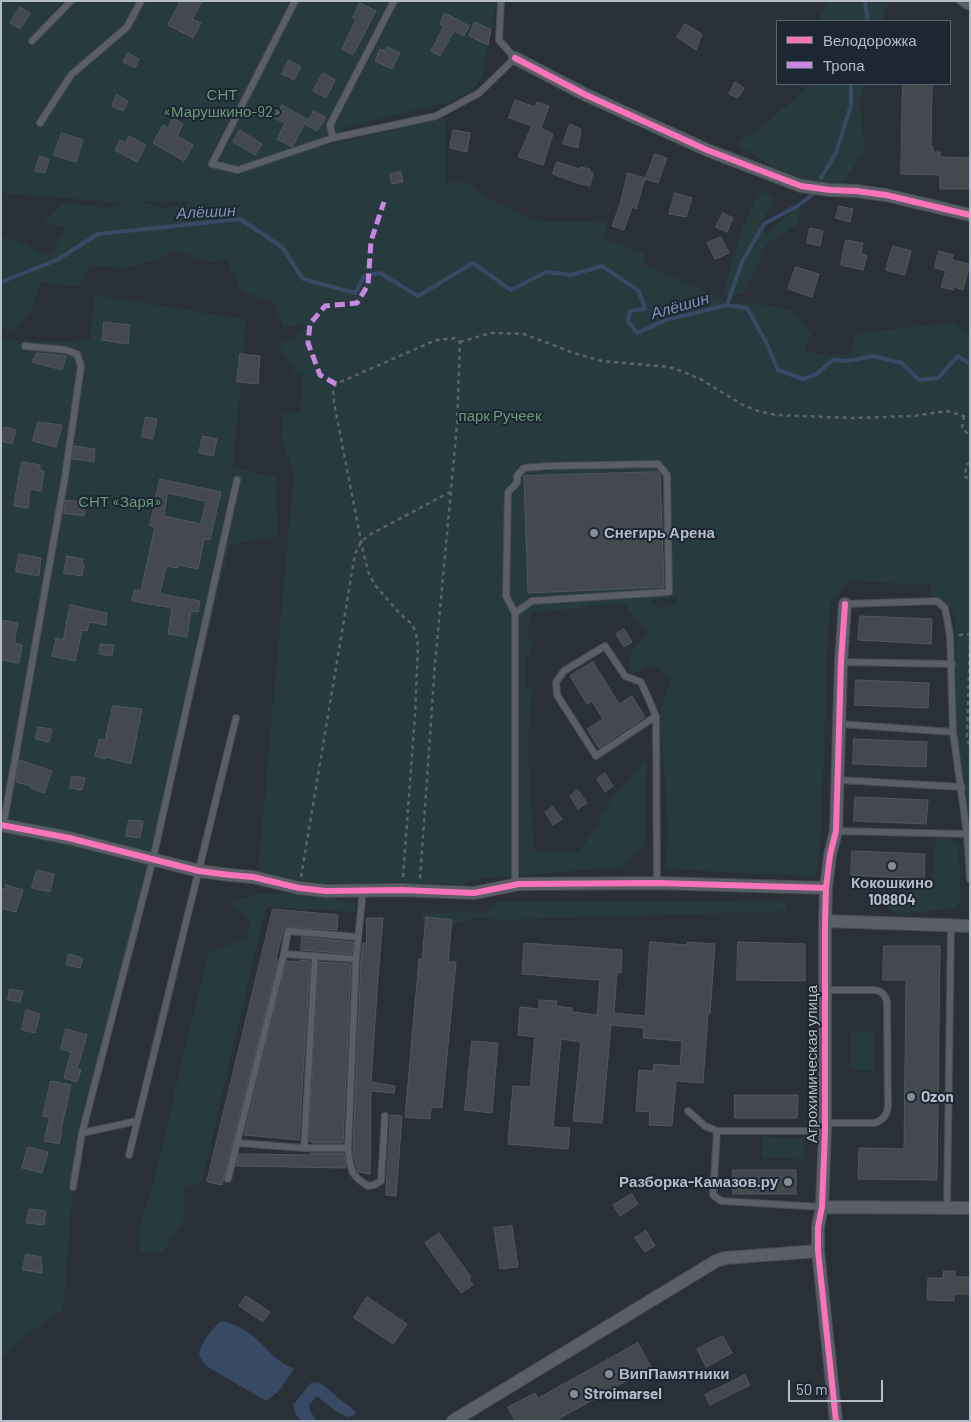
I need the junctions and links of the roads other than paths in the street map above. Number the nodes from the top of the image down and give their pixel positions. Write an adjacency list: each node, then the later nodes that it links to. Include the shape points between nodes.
1 (71, 1): 8 (lane)
2 (141, 1): 10 (lane, via 127,27 71,75)
3 (296, 1): 11 (lane, via 212,164 238,170)
4 (394, 1): 11 (lane, via 330,125)
5 (501, 1): 9 (lane, via 499,40)
6 (960, 1): 7 (lane)
7 (970, 6)
8 (32, 41)
9 (514, 58): 11 (lane, via 479,93 436,116); 12 (street, via 707,150 801,186 886,195)
10 (40, 123)
11 (333, 138)
12 (970, 215)
13 (25, 346): 25 (lane, via 66,350 77,354 81,366 63,486)
14 (237, 480): 28 (lane)
15 (845, 604): 17 (street, Агрохимическая улица); 18 (lane, via 937,601 945,608)
16 (515, 613): 16 (lane, via 506,596 508,492 524,468 658,464 667,475 669,592 532,601); 32 (lane)
17 (841, 662): 18 (lane); 21 (street, Агрохимическая улица)
18 (952, 664): 22 (lane)
19 (656, 716): 19 (lane, via 641,682 625,676 605,646 564,670 556,682 557,695 596,756); 31 (lane)
20 (236, 718): 29 (lane)
21 (840, 724): 22 (lane); 23 (street, Агрохимическая улица)
22 (953, 732): 24 (lane)
23 (838, 780): 24 (lane); 26 (street, Агрохимическая улица)
24 (962, 787): 27 (lane)
25 (2, 827): 28 (street, via 69,838)
26 (836, 832): 27 (lane); 33 (street, Агрохимическая улица)
27 (967, 834): 30 (lane)
28 (153, 859): 29 (street); 48 (lane)
29 (199, 871): 34 (street, via 253,877 299,888); 45 (lane)
30 (970, 880)
31 (657, 883): 32 (street); 33 (street)
32 (515, 884): 34 (street, via 474,893)
33 (826, 888): 35 (street, Агрохимическая улица)
34 (363, 890): 38 (lane)
35 (825, 921): 36 (street); 42 (street, Агрохимическая улица)
36 (951, 925): 37 (street); 56 (lane)
37 (970, 926)
38 (358, 937): 39 (lane, via 288,931); 41 (lane)
39 (284, 954): 40 (lane); 49 (lane)
40 (315, 957): 41 (lane); 50 (lane)
41 (356, 959): 51 (lane)
42 (825, 990): 46 (street, Агрохимическая улица); 46 (lane, via 874,990 884,994 887,1001 888,1108 886,1116 875,1123)
43 (688, 1111): 47 (lane, via 705,1126)
44 (385, 1116): 51 (lane, via 381,1181 378,1184 368,1186 352,1173)
45 (137, 1121): 48 (lane); 52 (lane)
46 (825, 1127): 47 (lane); 55 (street, Агрохимическая улица)
47 (717, 1131): 55 (lane, via 713,1195 721,1201)
48 (82, 1133): 54 (lane)
49 (238, 1144): 50 (lane); 53 (lane)
50 (304, 1148): 51 (lane)
51 (348, 1148)
52 (129, 1155)
53 (228, 1179)
54 (73, 1187)
55 (822, 1207): 56 (street); 58 (street, Агрохимическая улица)
56 (947, 1208): 57 (street)
57 (970, 1208)
58 (818, 1250): 59 (street, via 716,1261); 60 (street, Агрохимическая улица)
59 (453, 1421)
60 (836, 1421)

